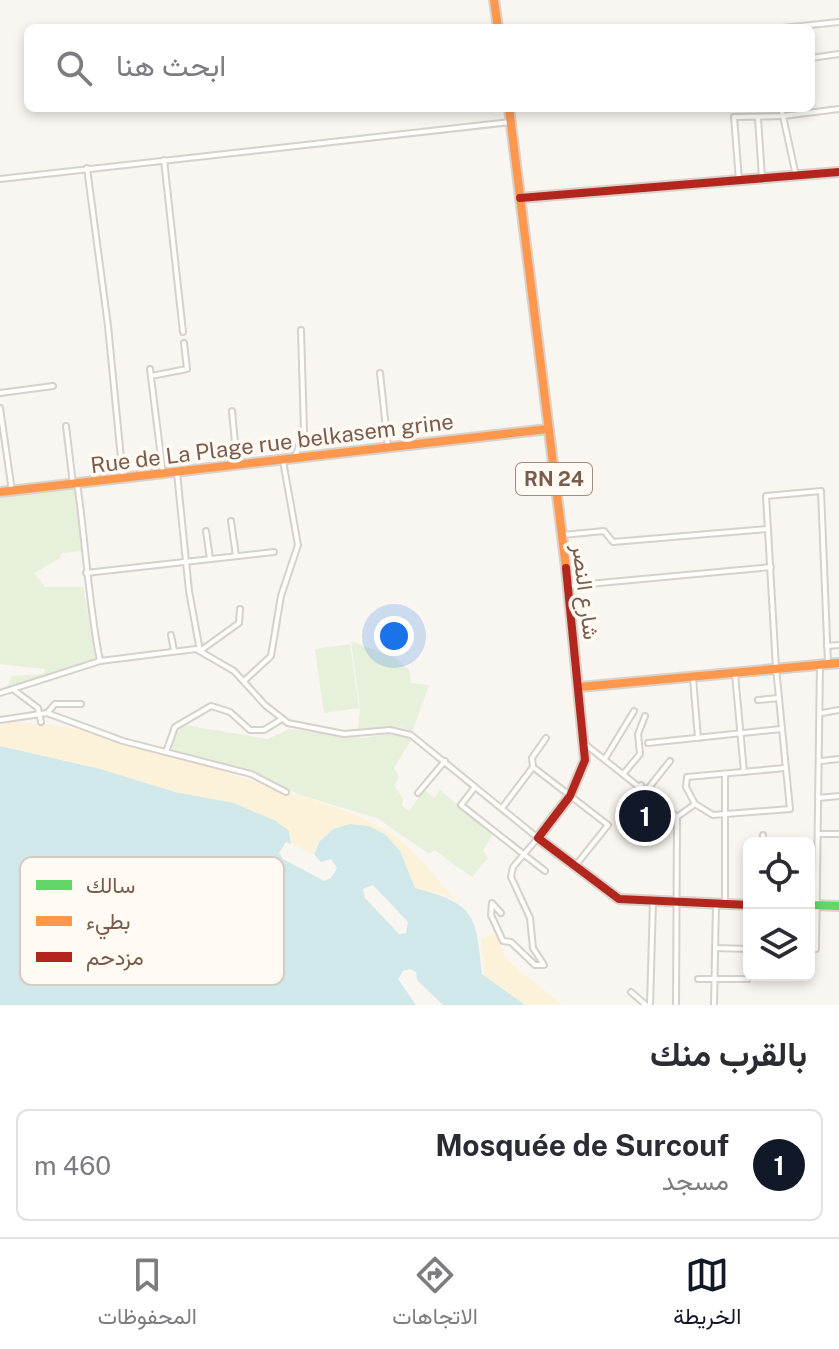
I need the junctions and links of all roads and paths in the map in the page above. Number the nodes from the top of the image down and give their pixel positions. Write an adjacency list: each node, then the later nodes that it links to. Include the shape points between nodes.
1 (494, 0): 3 (main road)
2 (839, 22): 4 (street)
3 (497, 24)
4 (815, 25)
5 (839, 54): 6 (street)
6 (815, 57)
7 (839, 109): 10 (street)
8 (510, 112): 12 (main road, شارع النصر / RN 24)
9 (782, 112): 10 (street)
10 (783, 116): 11 (street); 16 (street)
11 (758, 118): 17 (street); 19 (street, via 734,117)
12 (511, 122): 13 (street); 20 (main road, شارع النصر / RN 24)
13 (164, 160): 14 (street); 22 (street)
14 (87, 168): 18 (street); 39 (street)
15 (839, 172): 16 (main road)
16 (796, 176): 17 (main road)
17 (762, 178): 19 (main road)
18 (0, 179)
19 (739, 180): 20 (main road)
20 (520, 198): 32 (main road, شارع النصر / RN 24)
21 (301, 330): 34 (street, via 304,432)
22 (183, 332)
23 (184, 343): 26 (street, via 187,369)
24 (150, 369): 26 (street)
25 (380, 373): 33 (street)
26 (151, 376): 38 (street)
27 (53, 386): 28 (street)
28 (0, 393)
29 (0, 408): 41 (street)
30 (232, 411): 36 (street)
31 (66, 426): 40 (street)
32 (548, 429): 33 (main road, Rue de La Plage rue belkasem grine); 46 (main road, شارع النصر / RN 24)
33 (388, 447): 34 (main road, Rue de La Plage rue belkasem grine)
34 (294, 458): 35 (main road, Rue de La Plage rue belkasem grine)
35 (282, 459): 36 (main road, Rue de La Plage rue belkasem grine); 66 (street, via 298,545 281,596 271,656)
36 (237, 465): 37 (main road, Rue de La Plage rue belkasem grine)
37 (177, 473): 38 (main road, Rue de La Plage rue belkasem grine); 50 (street)
38 (163, 474): 39 (main road, Rue de La Plage rue belkasem grine)
39 (123, 479): 40 (main road, Rue de La Plage rue belkasem grine)
40 (75, 484): 41 (main road, Rue de La Plage rue belkasem grine); 52 (street)
41 (12, 491): 42 (main road, Rue de La Plage rue belkasem grine)
42 (0, 492)
43 (231, 521): 48 (street)
44 (768, 529): 46 (street, via 613,542 604,531); 51 (street); 57 (street, via 766,496 821,491)
45 (206, 531): 49 (street)
46 (561, 535): 53 (main road, شارع النصر / RN 24)
47 (274, 552): 48 (street)
48 (236, 556): 49 (street)
49 (210, 559): 50 (street)
50 (186, 562): 52 (street); 59 (street)
51 (771, 567): 53 (street); 63 (street)
52 (86, 573): 60 (street)
53 (567, 586): 67 (main road, شارع النصر / RN 24)
54 (240, 609): 59 (street, via 239,623)
55 (171, 635): 58 (street)
56 (839, 645): 57 (street)
57 (827, 646): 62 (street)
58 (174, 651): 59 (street); 60 (street)
59 (200, 651): 66 (street)
60 (100, 661): 68 (street)
61 (839, 663): 62 (main road)
62 (824, 664): 63 (main road); 77 (street)
63 (776, 668): 64 (main road); 70 (street)
64 (735, 672): 65 (main road); 83 (street)
65 (693, 675): 67 (main road); 85 (street)
66 (244, 681): 79 (street)
67 (580, 687): 87 (main road, شارع النصر / RN 24)
68 (14, 690): 69 (street); 75 (street)
69 (0, 693)
70 (779, 698): 71 (street); 82 (street)
71 (758, 700)
72 (81, 704): 76 (street, via 55,704)
73 (839, 710): 77 (street)
74 (634, 711): 89 (street)
75 (40, 713): 76 (street); 80 (street); 81 (street)
76 (47, 713): 88 (street)
77 (821, 713): 93 (street)
78 (645, 716): 96 (street, via 638,734 640,754)
79 (282, 719): 88 (street, via 264,730 250,730 230,712 211,706 171,731); 91 (street, via 344,734 402,730)
80 (0, 720)
81 (41, 722)
82 (781, 729): 83 (street); 95 (street)
83 (741, 734): 85 (street); 97 (street)
84 (546, 738): 94 (street, via 532,758)
85 (698, 738): 86 (street)
86 (648, 743)
87 (584, 744): 89 (street); 104 (main road, شارع النصر / RN 24, via 585,760)
88 (166, 752): 102 (street, via 251,774)
89 (606, 757): 96 (street)
90 (839, 759): 93 (street)
91 (445, 761): 100 (street); 103 (street)
92 (670, 761): 101 (street)
93 (821, 761): 106 (street)
94 (533, 767): 104 (street); 108 (street)
95 (785, 768): 97 (street); 110 (street, via 790,809)
96 (625, 772): 99 (street)
97 (744, 772): 98 (street)
98 (725, 774): 107 (street, via 687,777); 110 (street)
99 (641, 785): 101 (street); 109 (street)
100 (475, 787): 108 (street); 115 (street, via 461,805)
101 (647, 790): 111 (street)
102 (286, 792)
103 (418, 793)
104 (570, 796): 114 (main road, شارع النصر / RN 24); 116 (street, via 608,825)
105 (839, 796): 106 (street)
106 (819, 798): 112 (street)
107 (695, 804): 110 (street, via 708,815); 111 (street)
108 (502, 808): 114 (street)
109 (619, 812)
110 (727, 814): 121 (street)
111 (677, 817): 120 (street)
112 (818, 834): 113 (street); 118 (street)
113 (839, 834)
114 (538, 838): 115 (street); 116 (main road)
115 (523, 853): 117 (street); 125 (street, via 511,877 530,918 533,948 544,965 535,965 503,941 491,915 492,903)
116 (575, 866): 119 (main road, via 619,899)
117 (545, 871)
118 (815, 877)
119 (653, 901): 120 (main road); 132 (street)
120 (678, 903): 121 (main road); 133 (street)
121 (720, 904): 122 (main road); 126 (street)
122 (743, 905)
123 (815, 906): 124 (main road)
124 (839, 906)
125 (501, 913)
126 (715, 948): 127 (street); 128 (street)
127 (743, 949)
128 (714, 978): 129 (street); 130 (street); 134 (street)
129 (698, 979)
130 (743, 979)
131 (631, 992): 132 (street)
132 (648, 1005)
133 (676, 1005)
134 (714, 1005)

